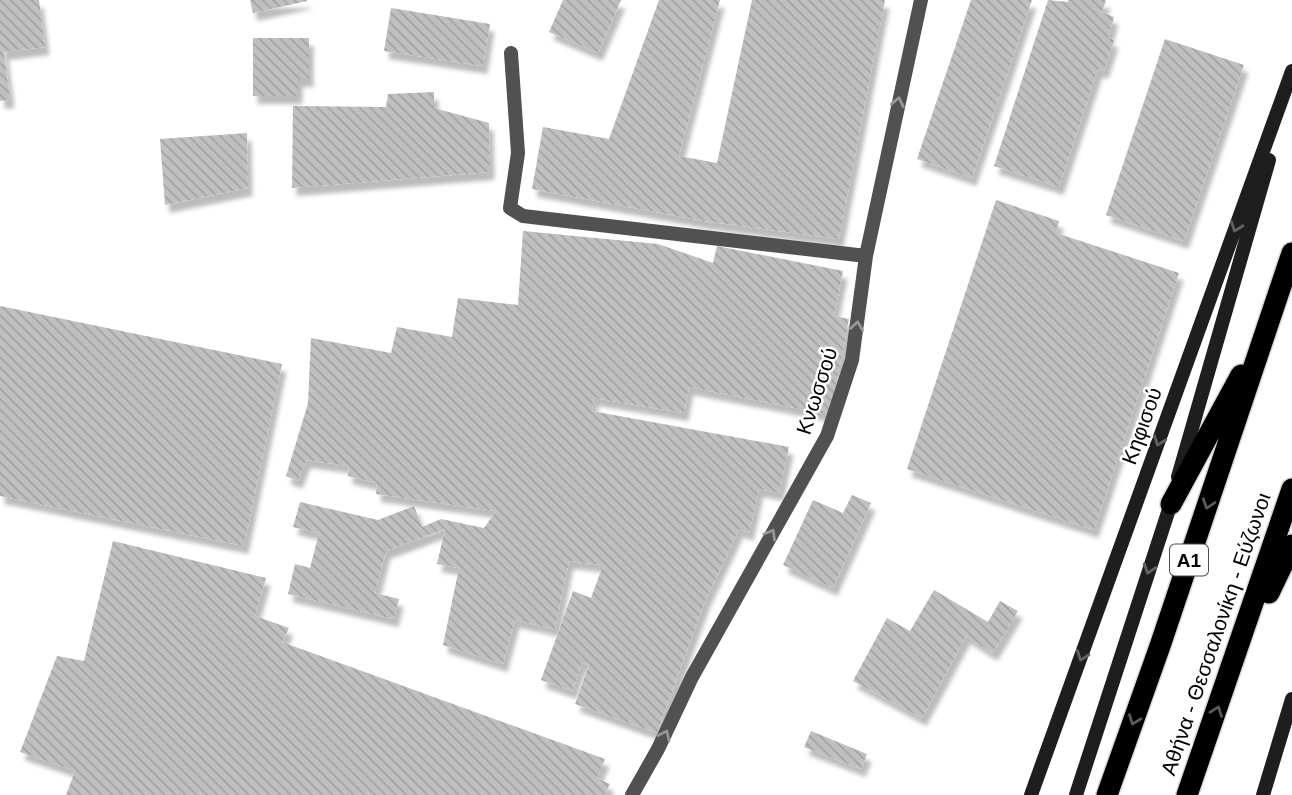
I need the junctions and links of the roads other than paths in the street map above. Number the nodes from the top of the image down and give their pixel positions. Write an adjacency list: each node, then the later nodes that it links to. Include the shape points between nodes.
1 (921, 0): 6 (street, Κνωσσού, one-way to 1)
2 (511, 53): 6 (street, via 518,153 510,208 523,216)
3 (1292, 71): 14 (main road, Κηφισού, one-way to 14)
4 (1292, 82): 9 (main road)
5 (1292, 253): 7 (highway, Α1)
6 (866, 256): 13 (street, Κνωσσού, one-way to 6, via 698,665 827,436 852,360)
7 (1268, 324): 9 (highway); 16 (highway, Α1, one-way to 16)
8 (1292, 489): 11 (highway, Αθήνα - Θεσσαλονίκη - Εύζωνοι)
9 (1171, 504): 15 (main road, one-way to 15)
10 (1292, 545): 11 (highway)
11 (1230, 674): 17 (highway, Αθήνα - Θεσσαλονίκη - Εύζωνοι, one-way to 11)
12 (1292, 699): 18 (main road)
13 (632, 795)
14 (1031, 795)
15 (1076, 795)
16 (1107, 795)
17 (1187, 795)
18 (1263, 795)

